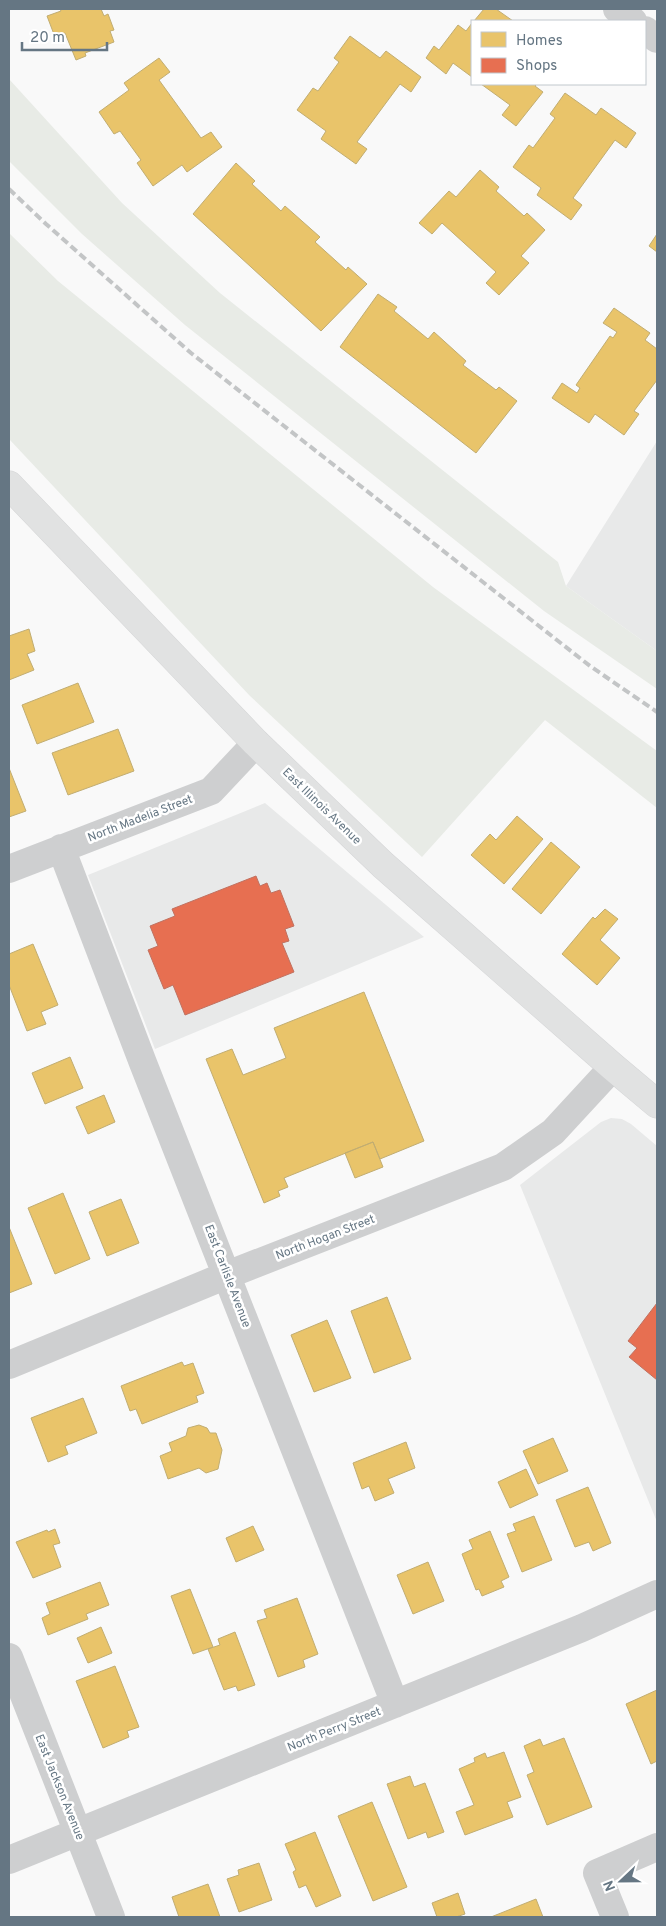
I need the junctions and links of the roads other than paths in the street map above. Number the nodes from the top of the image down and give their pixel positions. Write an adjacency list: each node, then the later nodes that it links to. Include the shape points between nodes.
1 (616, 9): 2 (street)
2 (632, 20)
3 (646, 31): 4 (street)
4 (657, 39)
5 (9, 485): 6 (main road, East Illinois Avenue)
6 (256, 743): 7 (street, North Madelia Street, via 211,791); 9 (main road, East Illinois Avenue, via 383,865)
7 (61, 848): 8 (street, North Madelia Street); 11 (street, East Carlisle Avenue)
8 (9, 869)
9 (613, 1067): 10 (main road, East Illinois Avenue); 11 (street, North Hogan Street, via 553,1132 503,1167)
10 (657, 1104)
11 (227, 1275): 12 (street, North Hogan Street); 15 (street, East Carlisle Avenue)
12 (9, 1365)
13 (657, 1594): 15 (street, North Perry Street)
14 (9, 1657): 16 (street, East Jackson Avenue)
15 (395, 1704): 16 (street, North Perry Street)
16 (78, 1832): 18 (street, North Perry Street); 19 (street, East Jackson Avenue)
17 (657, 1847): 20 (street, via 597,1873)
18 (9, 1860)
19 (111, 1917)
20 (615, 1917)

